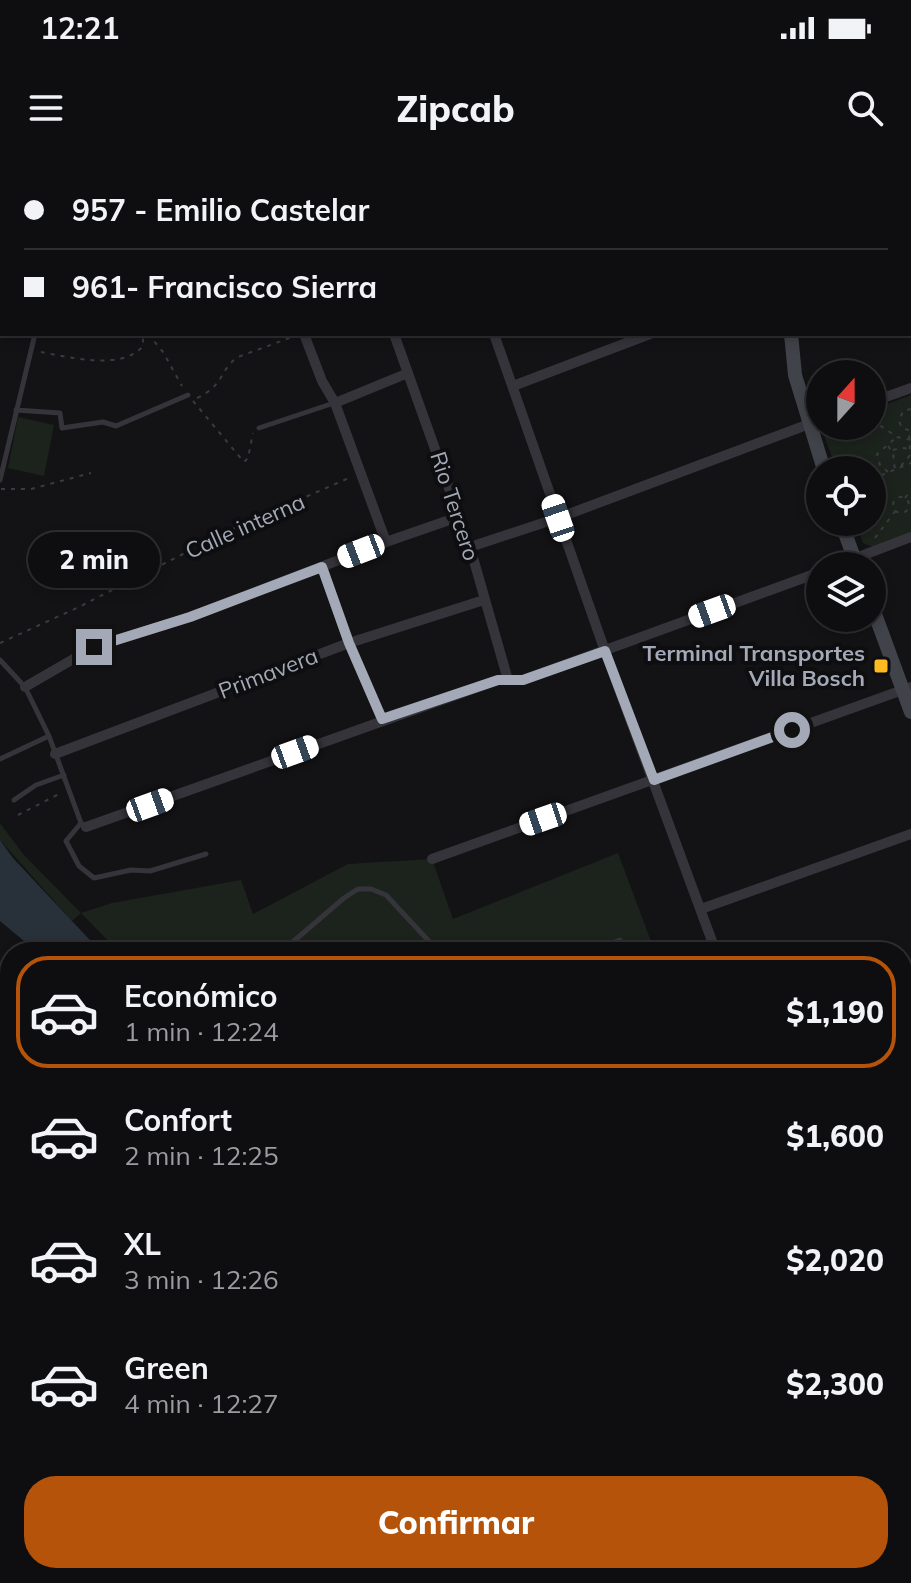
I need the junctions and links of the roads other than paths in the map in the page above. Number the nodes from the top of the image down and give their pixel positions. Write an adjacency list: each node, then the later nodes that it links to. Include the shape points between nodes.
1 (34, 336): 14 (lane)
2 (304, 336): 13 (street)
3 (395, 336): 7 (street, Rio Tercero)
4 (495, 336): 8 (street)
5 (645, 336): 8 (street)
6 (791, 336): 12 (main road, via 795,375)
7 (408, 373): 13 (street); 18 (street, Rio Tercero)
8 (513, 386): 19 (street)
9 (911, 388): 10 (street)
10 (886, 397)
11 (190, 398): 14 (lane, via 116,426 103,422 62,428 60,413)
12 (806, 402)
13 (335, 403): 16 (lane); 21 (street)
14 (16, 410): 17 (lane)
15 (806, 424): 19 (street)
16 (259, 428)
17 (0, 480)
18 (458, 517): 21 (street); 22 (street, Rio Tercero)
19 (558, 518): 22 (street); 29 (street)
20 (911, 537): 23 (street)
21 (386, 542): 24 (street)
22 (470, 547): 26 (street, Rio Tercero)
23 (876, 552)
24 (322, 567): 28 (street); 32 (street, via 94,647)
25 (806, 577): 29 (street)
26 (484, 600): 28 (street, Primavera); 31 (street, Rio Tercero)
27 (883, 632): 33 (main road)
28 (349, 643): 35 (street); 37 (street, Primavera)
29 (605, 651): 31 (street, via 523,680); 40 (street)
30 (0, 660): 32 (lane)
31 (508, 680): 35 (street)
32 (25, 687): 36 (lane)
33 (907, 689): 34 (main road); 40 (street)
34 (911, 712)
35 (382, 719): 42 (street)
36 (49, 736): 37 (lane); 38 (lane)
37 (55, 754): 39 (lane)
38 (0, 759)
39 (64, 775): 41 (lane); 42 (lane)
40 (654, 780): 45 (street); 46 (street)
41 (14, 800)
42 (84, 825): 44 (lane, via 66,841 79,866 94,878 150,871)
43 (911, 834): 46 (street)
44 (206, 854)
45 (432, 859)
46 (701, 909): 49 (street)
47 (293, 942): 48 (lane, via 358,889 386,895)
48 (430, 942)
49 (713, 942)

